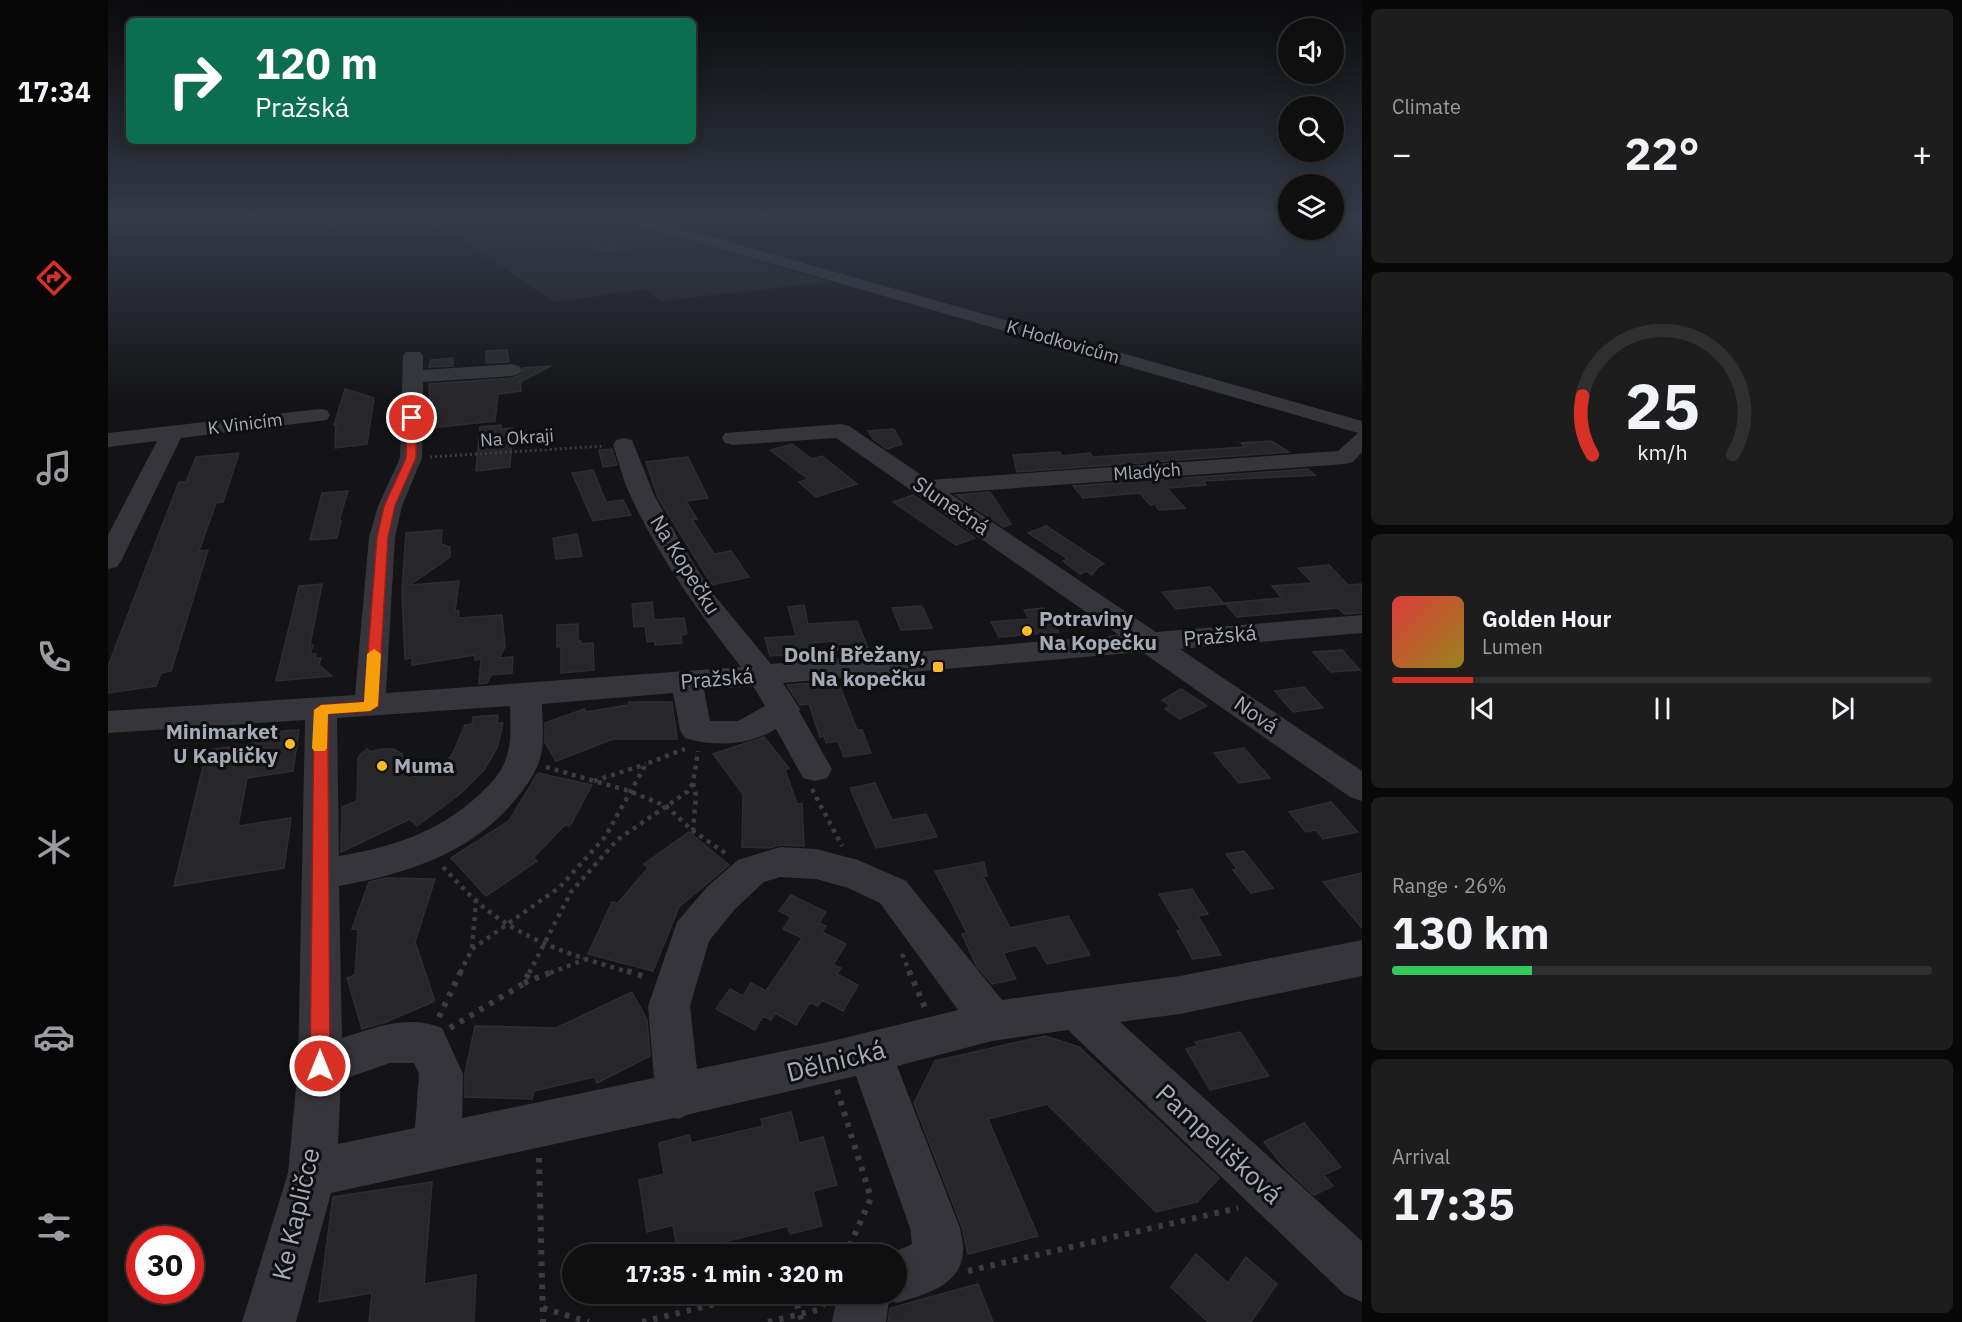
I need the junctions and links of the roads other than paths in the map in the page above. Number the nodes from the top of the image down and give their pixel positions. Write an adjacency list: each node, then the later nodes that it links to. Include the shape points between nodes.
1 (841, 279): 4 (street, K Hodkovicům)
2 (512, 370): 17 (street, via 413,367 411,458 390,506 382,537)
3 (319, 415): 5 (street, K Vinicím)
4 (1362, 428)
5 (172, 433): 8 (street, K Vinicím); 11 (street)
6 (733, 438): 10 (street, Slunečná, via 841,431)
7 (1362, 438): 10 (street, Mladých, via 1345,457)
8 (108, 440)
9 (624, 445): 14 (street, Na Kopečku, via 642,495 665,538 699,594)
10 (924, 488): 13 (street, Slunečná)
11 (108, 561)
12 (1362, 624): 13 (street, Pražská)
13 (1150, 641): 14 (street, Pražská); 22 (street, Nová)
14 (763, 675): 15 (street, Pražská); 18 (street, Na Kopečku)
15 (687, 682): 16 (street, Pražská); 18 (street, via 696,730 725,735 755,728)
16 (526, 694): 17 (street, Pražská); 23 (street, via 522,760 484,813 426,849 390,862)
17 (370, 706): 19 (street, Pražská)
18 (784, 709): 21 (street, Na Kopečku)
19 (321, 710): 20 (street, Pražská); 23 (street, Ke Kapličce)
20 (108, 722)
21 (815, 769)
22 (1362, 788)
23 (319, 875): 28 (street, Ke Kapličce)
24 (1362, 958): 25 (street, Dělnická)
25 (1078, 1011): 26 (street, Dělnická); 33 (street, Pampelišková)
26 (992, 1021): 27 (street, Dělnická); 29 (street, via 893,891 858,875 816,864 780,862 751,871 721,897 691,934 669,1006)
27 (849, 1058): 29 (street, Dělnická); 32 (street, via 934,1228 938,1253 924,1268)
28 (320, 1066): 30 (street, via 390,1043 427,1042 441,1074); 31 (street, Ke Kapličce)
29 (678, 1097): 30 (street, Dělnická)
30 (437, 1147): 31 (street, Dělnická)
31 (312, 1173): 35 (street, Ke Kapličce)
32 (907, 1273)
33 (1362, 1276)
34 (861, 1304): 36 (street)
35 (269, 1322)
36 (859, 1322)

